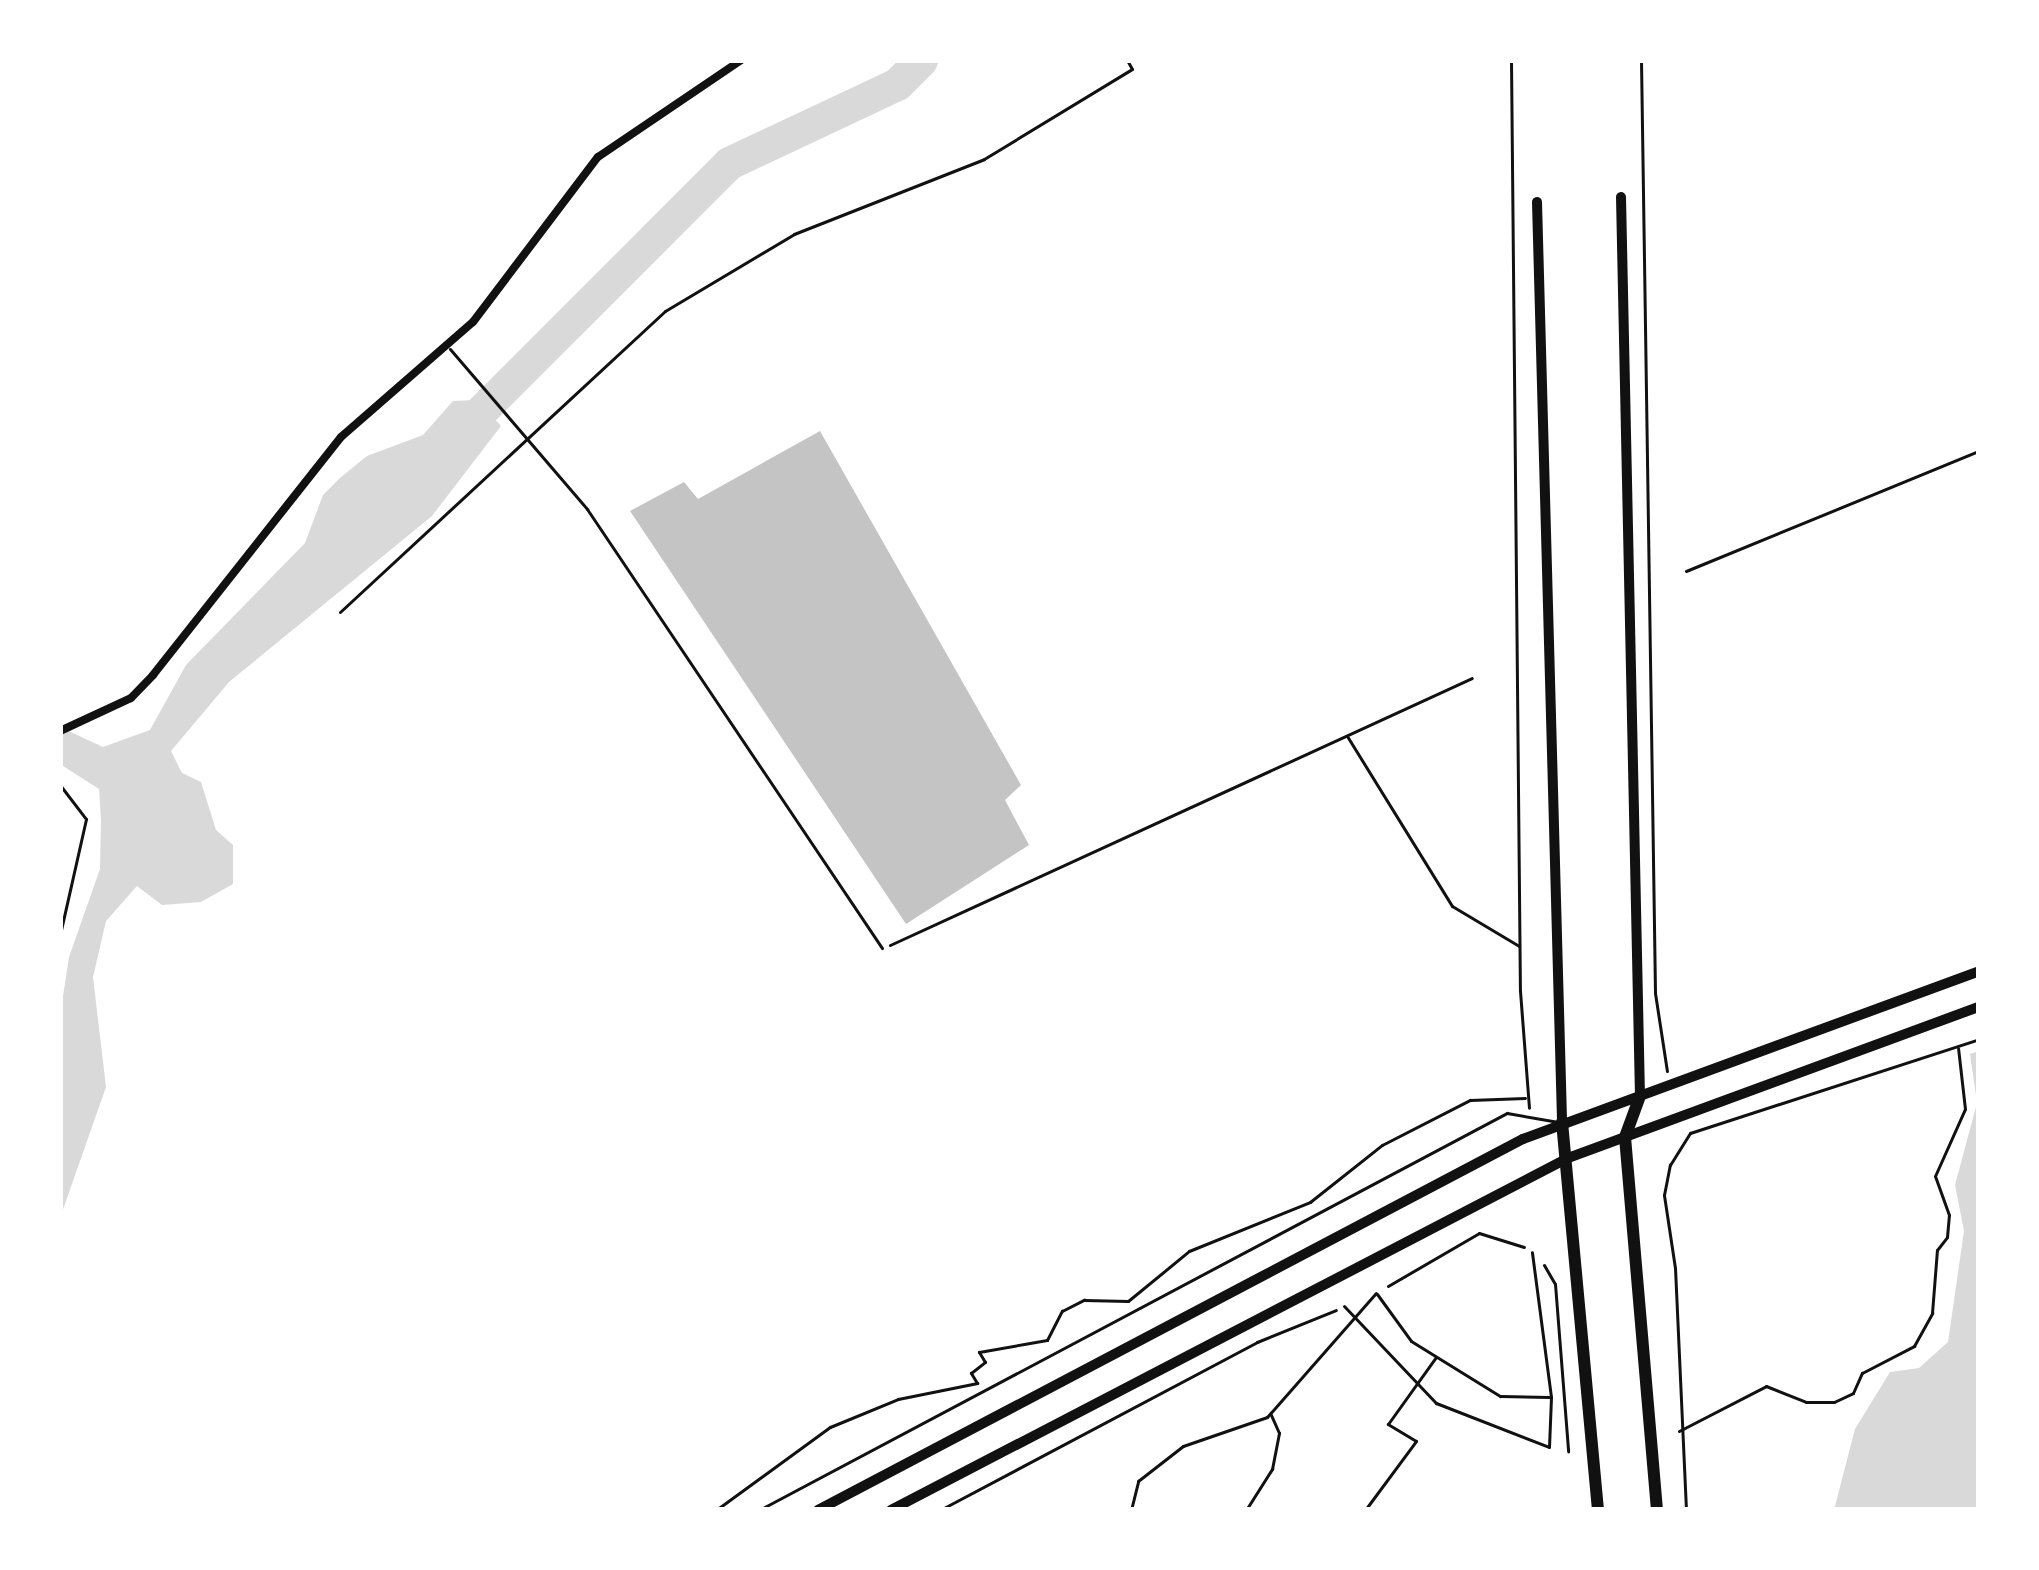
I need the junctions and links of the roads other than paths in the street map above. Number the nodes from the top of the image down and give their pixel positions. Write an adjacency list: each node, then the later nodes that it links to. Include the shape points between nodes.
1 (741, 60): 5 (street, via 598,157)
2 (1127, 60): 6 (lane, via 1132,69 985,160 794,234 718,277 625,340)
3 (1621, 197): 18 (main road)
4 (1538, 202): 19 (main road)
5 (449, 348): 6 (lane); 9 (street, via 384,392 341,437 131,698)
6 (526, 431): 7 (lane); 13 (lane)
7 (340, 612)
8 (60, 716): 9 (lane)
9 (71, 725): 10 (street)
10 (60, 731)
11 (60, 784): 12 (lane, via 86,819)
12 (60, 934)
13 (882, 948)
14 (1979, 971): 18 (main road)
15 (1979, 1007): 20 (main road)
16 (1979, 1039): 17 (lane)
17 (1957, 1046): 29 (lane, via 1690,1133 1670,1165 1664,1195 1676,1268); 29 (lane, via 1965,1109 1935,1176 1949,1215 1947,1237 1937,1250 1932,1312 1914,1346 1862,1373 1853,1393 1834,1402 1806,1402 1766,1386)
18 (1640, 1096): 19 (main road); 20 (main road)
19 (1562, 1122): 21 (main road); 30 (lane, via 1507,1113); 31 (main road)
20 (1625, 1137): 21 (main road); 37 (main road)
21 (1568, 1158): 32 (main road); 36 (main road)
22 (1532, 1252): 27 (lane)
23 (1344, 1306): 24 (lane)
24 (1357, 1321): 25 (lane, via 1376,1293 1411,1341); 26 (lane); 28 (lane)
25 (1437, 1357): 26 (lane); 27 (lane, via 1500,1396)
26 (1416, 1385): 27 (lane, via 1436,1403 1550,1447); 35 (lane, via 1388,1424 1416,1442)
27 (1551, 1396)
28 (1270, 1413): 33 (lane, via 1183,1446 1138,1481); 34 (lane, via 1279,1433 1272,1469)
29 (1678, 1432): 38 (lane)
30 (759, 1510)
31 (818, 1510)
32 (891, 1510)
33 (1131, 1510)
34 (1246, 1510)
35 (1365, 1510)
36 (1598, 1510)
37 (1657, 1510)
38 (1686, 1510)

